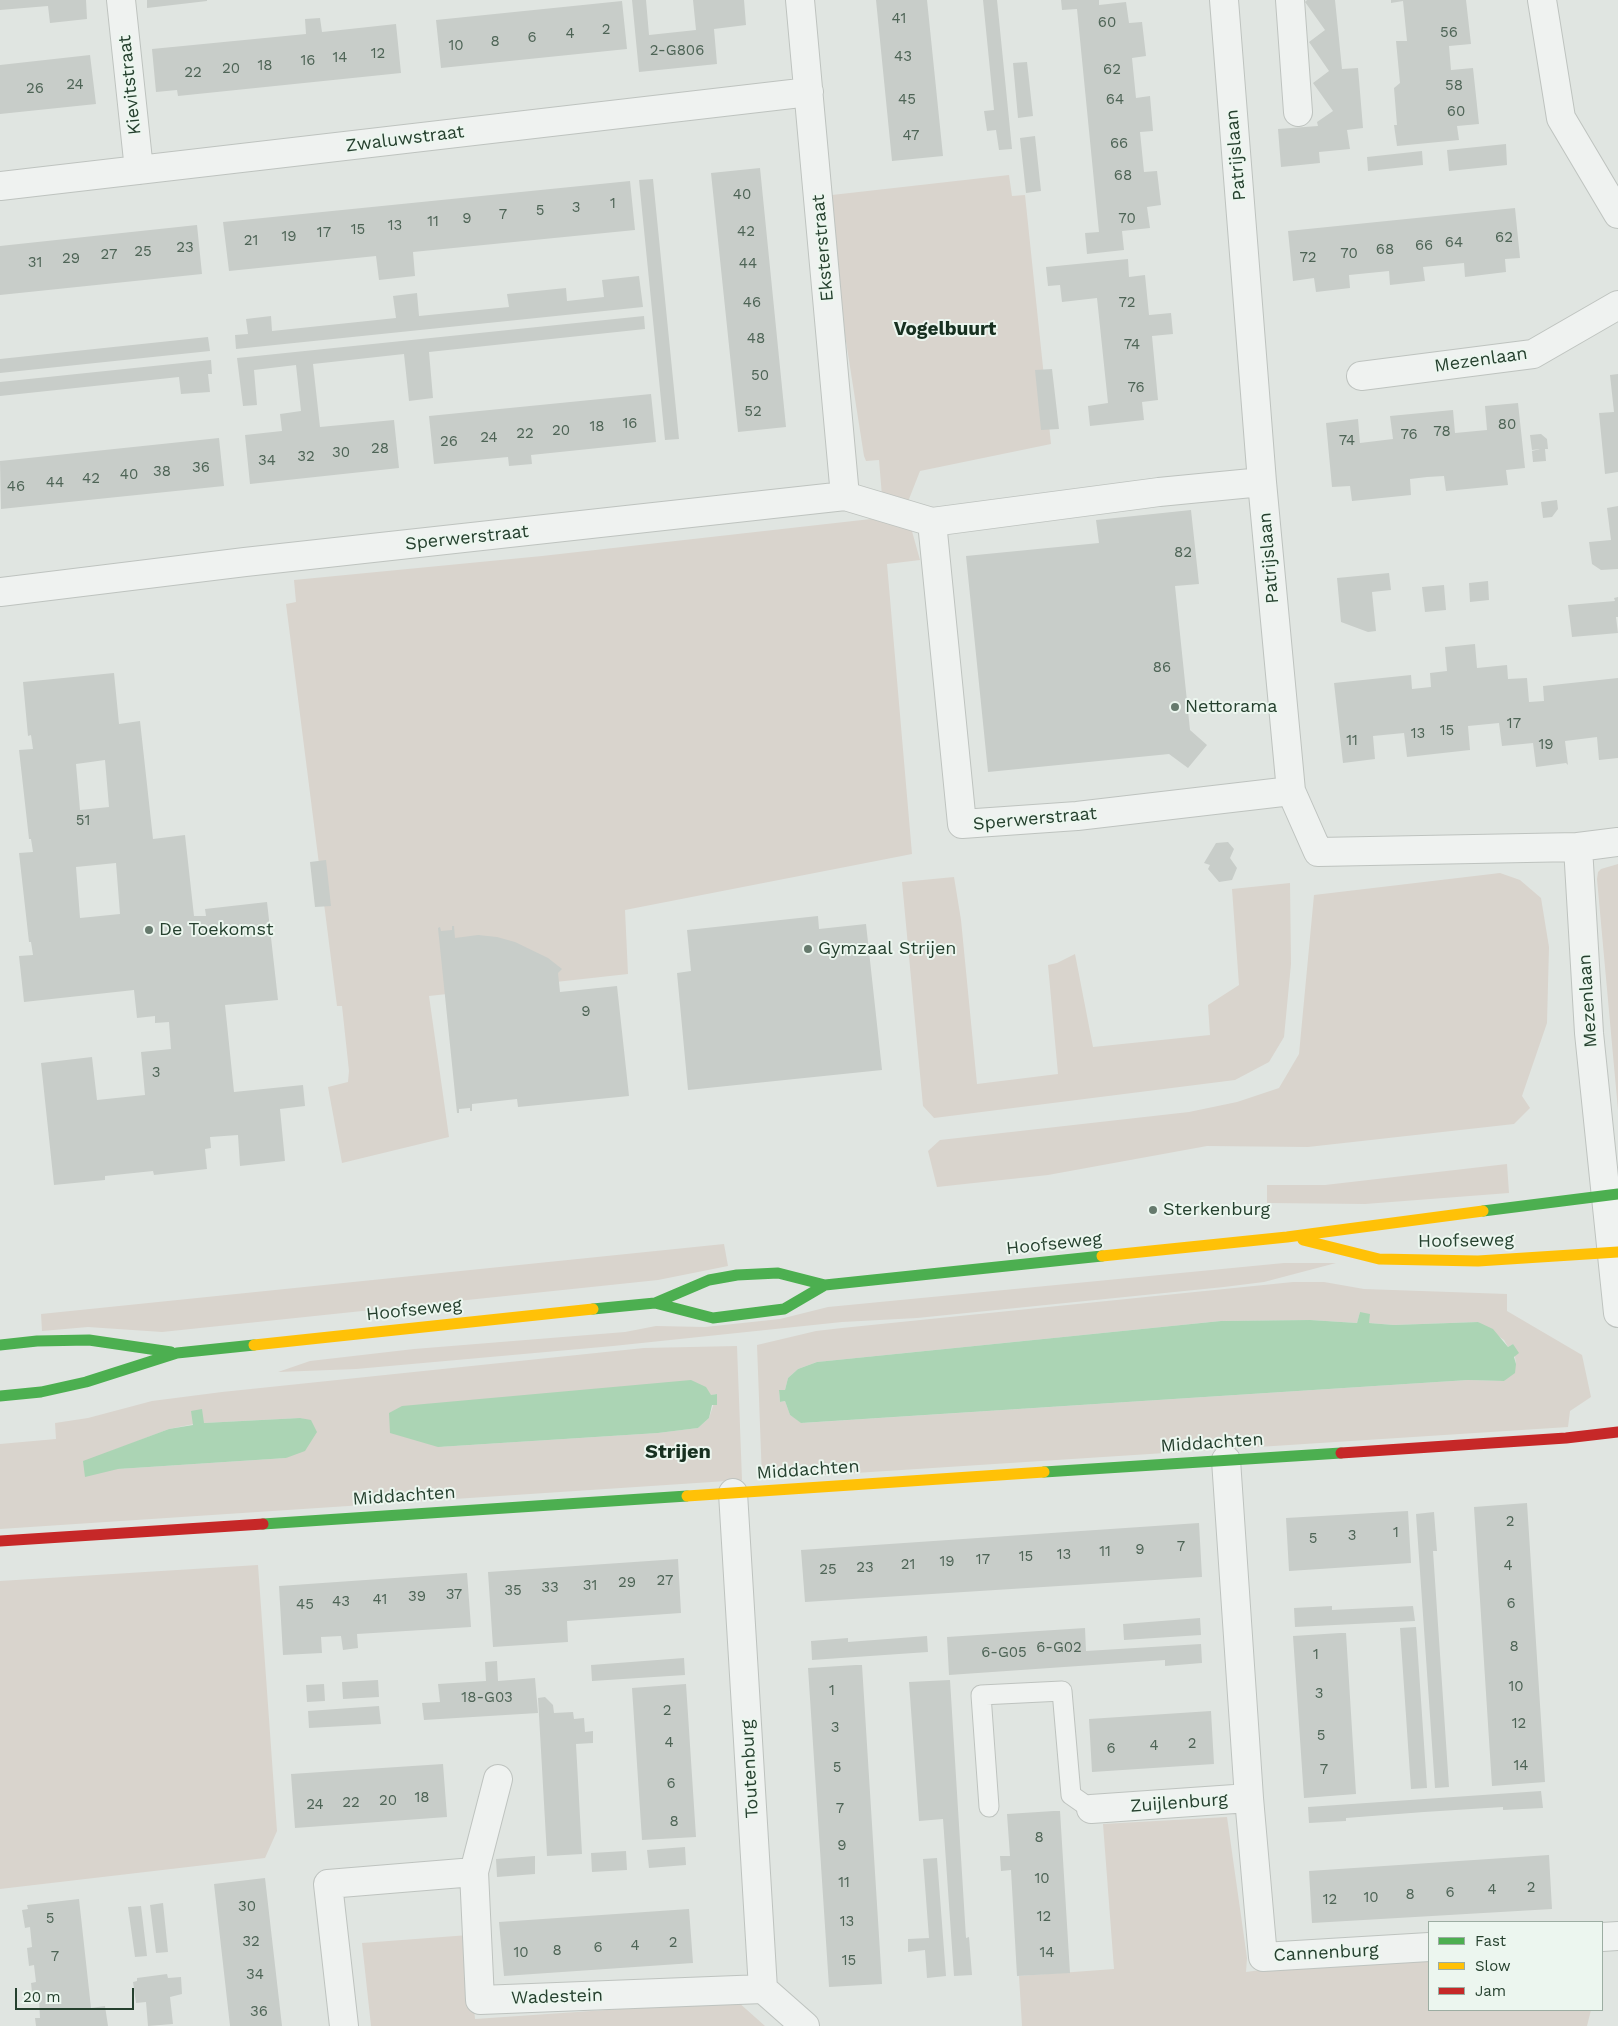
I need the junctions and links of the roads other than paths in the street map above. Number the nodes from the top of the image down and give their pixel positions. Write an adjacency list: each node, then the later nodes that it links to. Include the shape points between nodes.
1 (121, 0): 8 (street, Kievitstraat)
2 (800, 0): 6 (street, Eksterstraat)
3 (1224, 0): 13 (street, Patrijslaan)
4 (1290, 0): 7 (street)
5 (1542, 0): 10 (street, via 1561,118)
6 (809, 92): 8 (street, Zwaluwstraat); 14 (street, Eksterstraat)
7 (1298, 112)
8 (139, 170): 9 (street, Zwaluwstraat)
9 (0, 186)
10 (1618, 214)
11 (1618, 306): 12 (street, Mezenlaan, via 1532,354)
12 (1361, 376)
13 (1262, 482): 15 (street, Sperwerstraat); 17 (street, Patrijslaan)
14 (846, 496): 15 (street, Sperwerstraat); 16 (street, Sperwerstraat)
15 (932, 522): 17 (street, Sperwerstraat, via 962,824 1077,816)
16 (0, 592)
17 (1291, 791): 19 (street, Patrijslaan, via 1318,852)
18 (1618, 842): 19 (street)
19 (1578, 847): 20 (street, Mezenlaan, via 1589,1033)
20 (1612, 1195): 21 (street, Hoofseweg); 22 (street)
21 (1287, 1236): 22 (street, Hoofseweg, via 1379,1259 1478,1261); 23 (street, Hoofseweg)
22 (1615, 1252): 25 (street)
23 (825, 1286): 24 (street, Hoofseweg, via 778,1272 737,1275 709,1280); 24 (street, Hoofseweg, via 784,1309 713,1318)
24 (655, 1303): 27 (street, Hoofseweg)
25 (1618, 1313)
26 (0, 1345): 27 (street, Hoofseweg, via 89,1340)
27 (177, 1353): 28 (street, Hoofseweg, via 86,1382 41,1392)
28 (0, 1396)
29 (1618, 1432): 30 (street, Middachten)
30 (1226, 1460): 31 (street, Middachten); 34 (street, Zuijlenburg)
31 (733, 1493): 32 (street, Middachten); 41 (street, Toutenburg)
32 (0, 1541)
33 (498, 1779): 37 (street, Wadestein)
34 (1249, 1798): 36 (street, Zuijlenburg); 40 (street, Cannenburg, via 1263,1957)
35 (989, 1807): 36 (lane, Zuijlenburg, via 981,1696 1062,1691 1071,1795)
36 (1091, 1809)
37 (474, 1872): 41 (street, Wadestein, via 480,2000); 42 (street, via 328,1884)
38 (1618, 1936): 39 (street)
39 (1603, 1937)
40 (1428, 1947)
41 (764, 1989): 43 (street)
42 (344, 2026)
43 (805, 2026)

